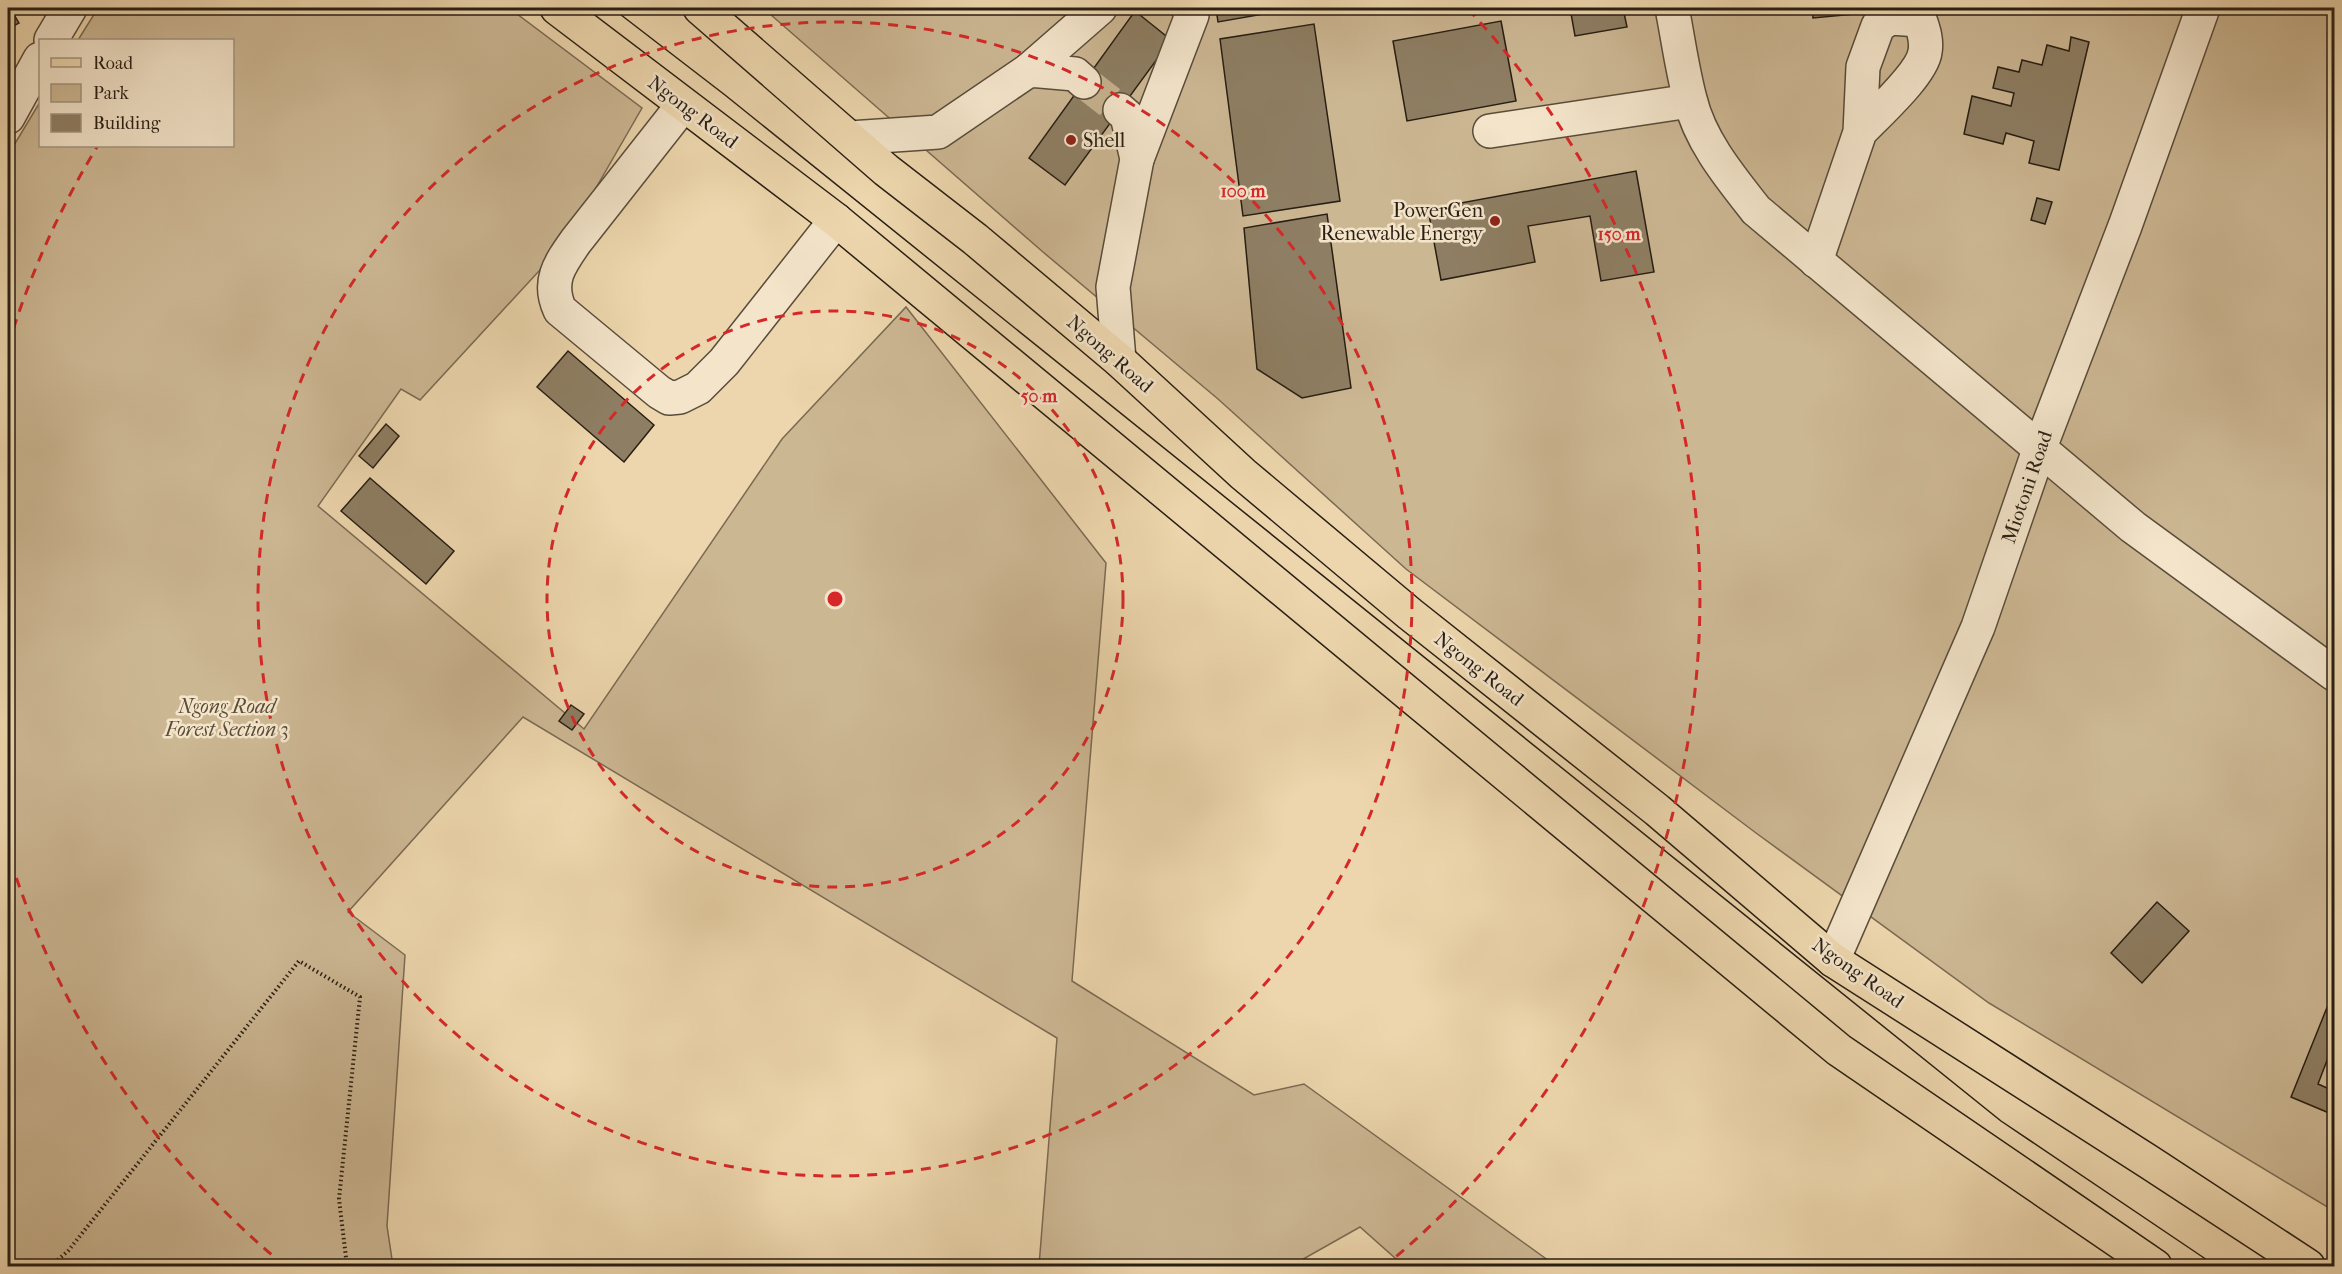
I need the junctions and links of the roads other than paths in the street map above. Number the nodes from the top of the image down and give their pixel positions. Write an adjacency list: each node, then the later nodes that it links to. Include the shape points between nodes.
1 (70, 8): 8 (street)
2 (557, 8): 13 (main road, Ngong Road)
3 (700, 8): 18 (main road, Ngong Road)
4 (1100, 8): 10 (street)
5 (1188, 8): 19 (street, via 1192,15)
6 (1672, 8): 12 (street)
7 (2203, 8): 23 (street, Miotoni Road)
8 (52, 39)
9 (39, 61): 15 (street)
10 (1029, 70): 11 (street, via 1074,74); 18 (street, via 938,132)
11 (1084, 82)
12 (1690, 101): 16 (street); 21 (street, via 1705,137 1756,210)
13 (683, 105): 20 (main road, Ngong Road); 20 (street, via 563,259 555,276 554,297 560,310 659,392 669,398 680,397 699,388 732,353)
14 (1120, 110): 19 (street, via 1127,116)
15 (8, 117)
16 (1490, 131)
17 (1860, 132): 21 (street)
18 (850, 138): 22 (main road, Ngong Road)
19 (1137, 159): 22 (street, via 1113,287)
20 (836, 220): 26 (main road, Ngong Road, via 1839,1050)
21 (1816, 261): 23 (street)
22 (1119, 360): 25 (main road, Ngong Road, via 1243,474 1410,614 1657,810)
23 (2039, 450): 24 (street, via 2133,527); 25 (street, Miotoni Road, via 1978,627)
24 (2334, 674)
25 (1833, 960): 27 (main road, Ngong Road)
26 (2156, 1266)
27 (2308, 1266)

